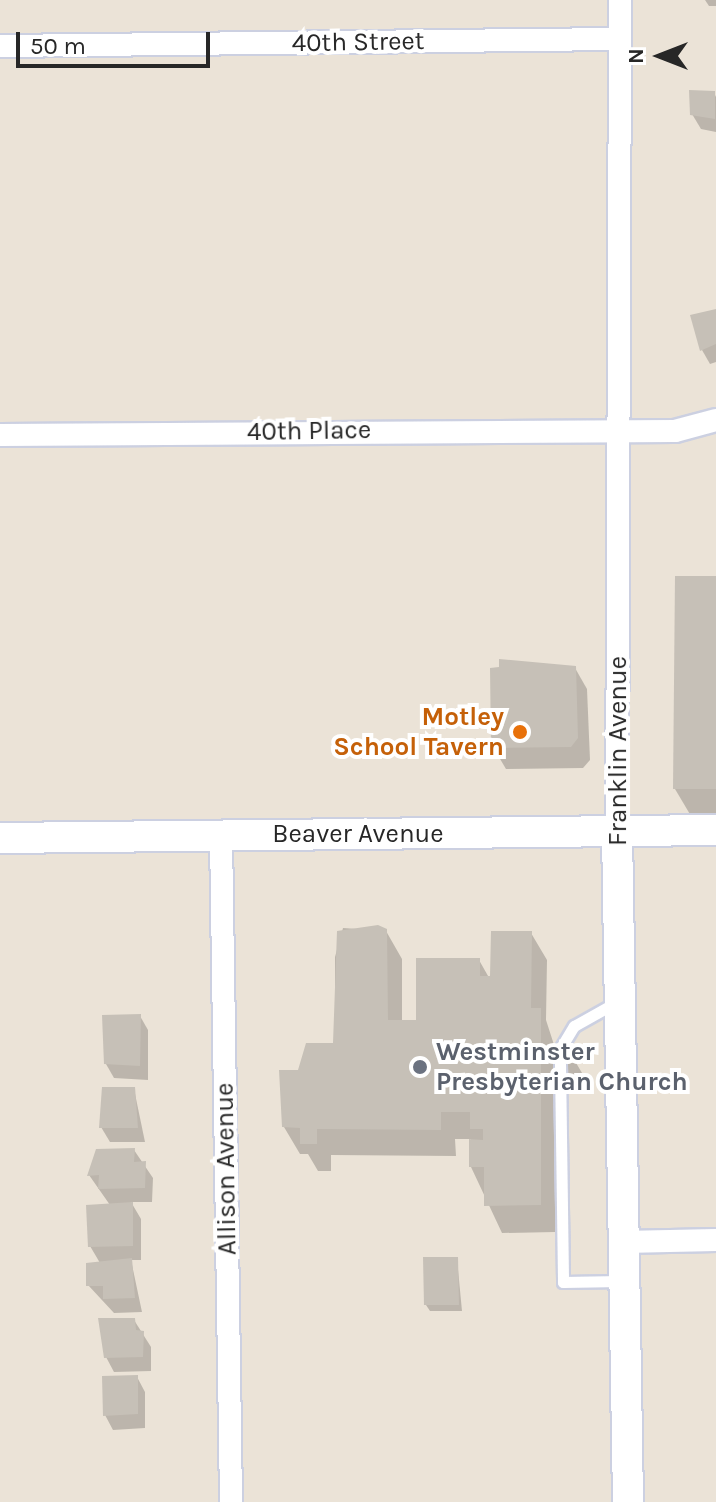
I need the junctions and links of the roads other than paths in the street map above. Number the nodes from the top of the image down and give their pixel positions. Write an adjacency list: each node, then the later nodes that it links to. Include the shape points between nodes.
1 (620, 0): 2 (street, Franklin Avenue)
2 (620, 39): 3 (street, 40th Street); 5 (street, Franklin Avenue)
3 (0, 46)
4 (716, 420): 5 (street, 40th Place, via 675,431)
5 (619, 427): 6 (street, 40th Place); 8 (street, Franklin Avenue)
6 (0, 435)
7 (716, 830): 8 (main road, Beaver Avenue)
8 (617, 831): 9 (main road, Beaver Avenue); 11 (main road, Franklin Avenue)
9 (221, 835): 10 (main road, Beaver Avenue); 17 (street, Allison Avenue)
10 (0, 838)
11 (619, 1001): 12 (lane, via 574,1026); 15 (main road, Franklin Avenue)
12 (560, 1049)
13 (560, 1064): 16 (lane, via 563,1282)
14 (716, 1240): 15 (street)
15 (623, 1242): 16 (main road, Franklin Avenue)
16 (623, 1281): 18 (main road, Franklin Avenue)
17 (231, 1502)
18 (628, 1502)

